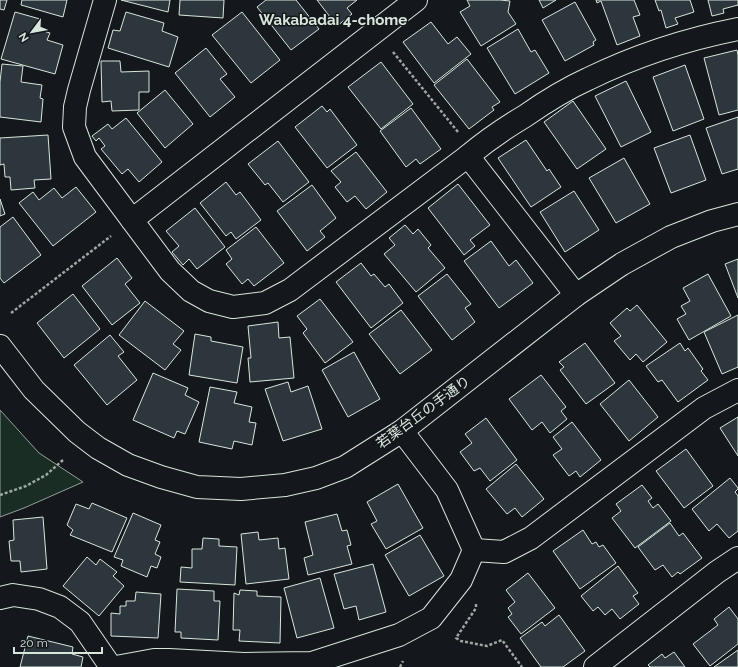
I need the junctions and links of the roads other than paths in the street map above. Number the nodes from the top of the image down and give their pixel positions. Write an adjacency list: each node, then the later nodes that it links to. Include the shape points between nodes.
1 (105, 0): 6 (street, via 79,90 74,127 85,157)
2 (416, 0): 6 (street)
3 (738, 29): 4 (street, via 665,48 619,64 550,99 493,136)
4 (471, 154): 6 (street, via 290,290 264,303 233,306 209,301 191,291 170,271); 7 (street)
5 (738, 214): 7 (street, 若葉台丘の手通り, via 671,237 622,264)
6 (132, 220)
7 (576, 295): 10 (street, 若葉台丘の手通り)
8 (0, 346): 10 (street, 若葉台丘の手通り, via 34,390 77,432 98,448 128,465 197,486 241,489 285,485 316,478 345,467)
9 (738, 390): 11 (street, via 704,408 531,538 504,552)
10 (402, 431): 11 (street, via 447,490)
11 (474, 550): 14 (street, via 461,580 431,618 399,635)
12 (738, 558): 17 (street)
13 (0, 598): 15 (street, via 13,595 39,599 60,607 80,622)
14 (311, 665): 16 (street, via 154,660)
15 (111, 667)
16 (116, 667)
17 (595, 667)

